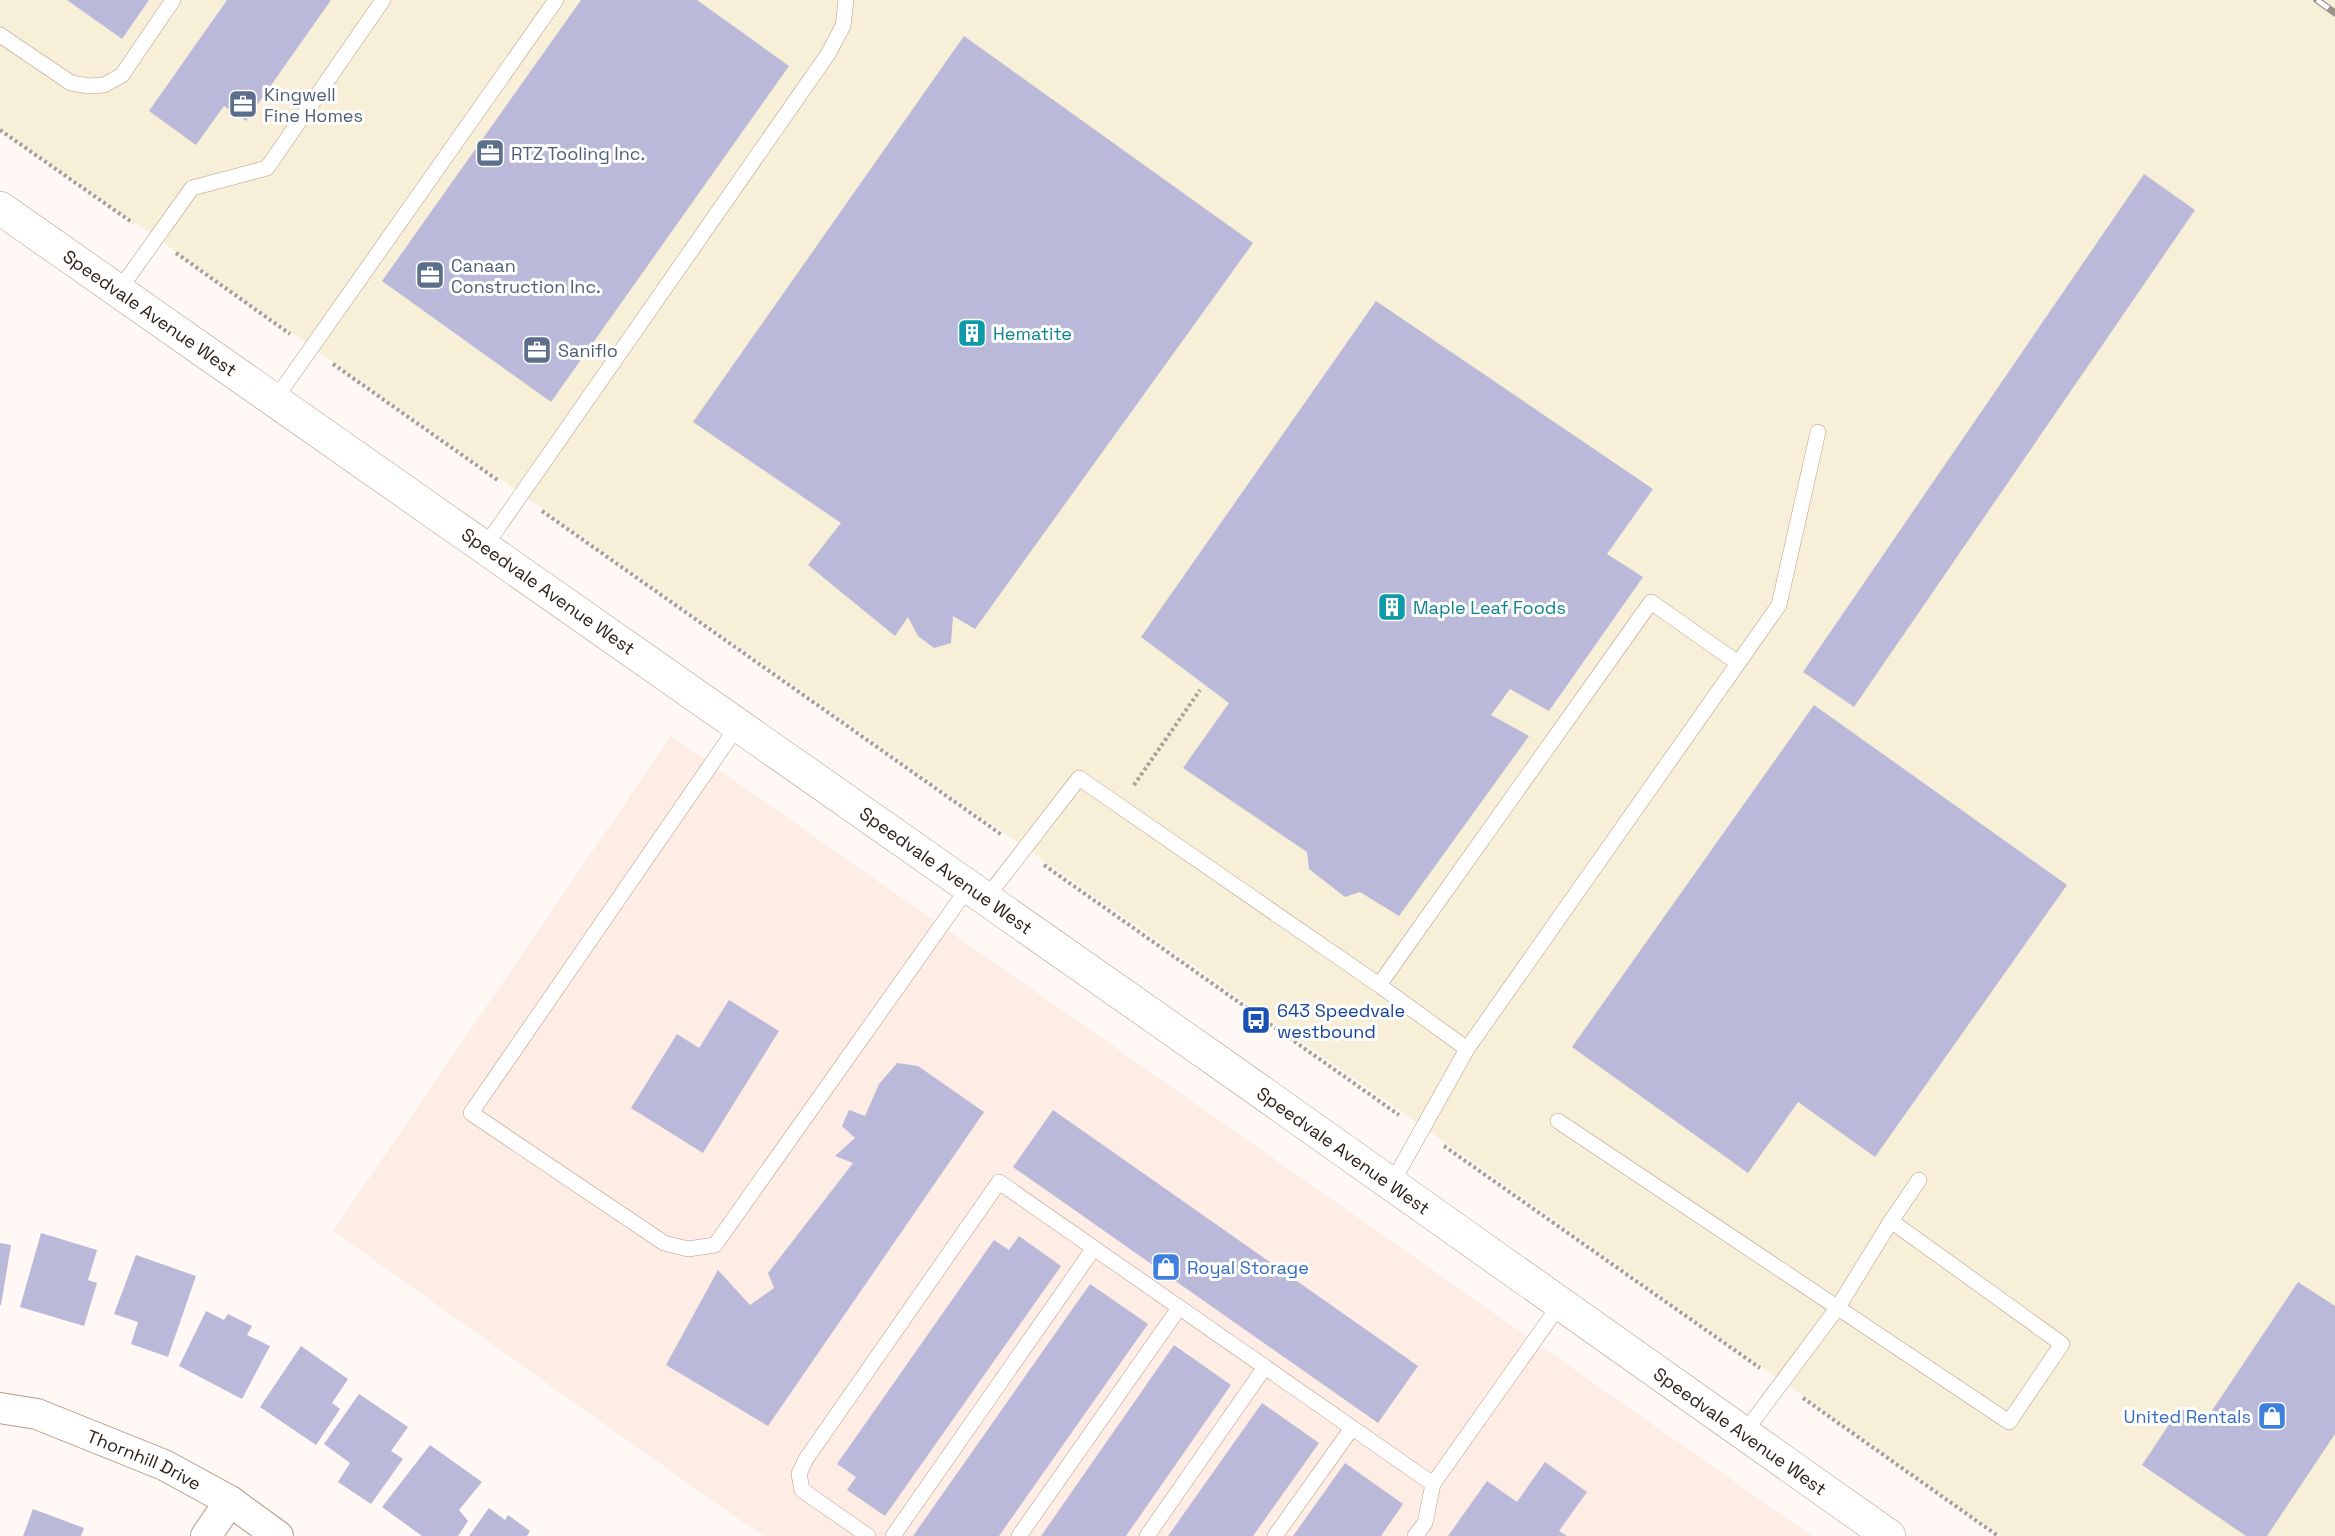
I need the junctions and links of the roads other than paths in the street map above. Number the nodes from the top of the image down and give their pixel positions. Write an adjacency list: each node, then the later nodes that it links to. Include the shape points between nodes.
1 (173, 0): 5 (lane, via 122,75 104,85 71,83)
2 (383, 0): 7 (lane, via 267,168 192,188)
3 (556, 0): 8 (lane)
4 (846, 0): 10 (lane, via 843,26 828,54)
5 (0, 35)
6 (0, 208): 7 (main road, Speedvale Avenue West)
7 (119, 290): 8 (main road, Speedvale Avenue West)
8 (276, 398): 10 (main road, Speedvale Avenue West)
9 (1818, 432): 11 (lane, via 1779,605)
10 (486, 545): 12 (main road, Speedvale Avenue West)
11 (1738, 663): 14 (lane, via 1652,602); 15 (lane)
12 (739, 724): 13 (main road, Speedvale Avenue West); 13 (lane, via 471,1113 513,1143 664,1243 688,1250 715,1245)
13 (979, 891): 14 (lane, via 1079,778); 18 (main road, Speedvale Avenue West)
14 (1379, 985): 15 (lane)
15 (1467, 1049): 18 (lane)
16 (1558, 1121): 22 (lane)
17 (1919, 1180): 19 (lane)
18 (1392, 1183): 21 (main road, Speedvale Avenue West)
19 (1891, 1221): 22 (lane); 22 (lane, via 2062,1344 2009,1422)
20 (1094, 1248): 23 (lane); 32 (lane, via 999,1182 799,1474 802,1490); 33 (lane)
21 (1561, 1303): 27 (main road, Speedvale Avenue West); 28 (lane)
22 (1838, 1307): 27 (lane)
23 (1179, 1308): 24 (lane); 34 (lane)
24 (1265, 1367): 26 (lane); 35 (lane)
25 (0, 1408): 29 (street, Thornhill Drive, via 37,1414 164,1465)
26 (1352, 1428): 28 (lane); 36 (lane)
27 (1744, 1433): 38 (main road, Speedvale Avenue West)
28 (1433, 1484): 37 (lane, via 1425,1523)
29 (230, 1501): 30 (street); 31 (street, Thornhill Drive)
30 (206, 1536)
31 (278, 1536)
32 (868, 1536)
33 (893, 1536)
34 (1019, 1536)
35 (1147, 1536)
36 (1275, 1536)
37 (1415, 1536)
38 (1889, 1536)

